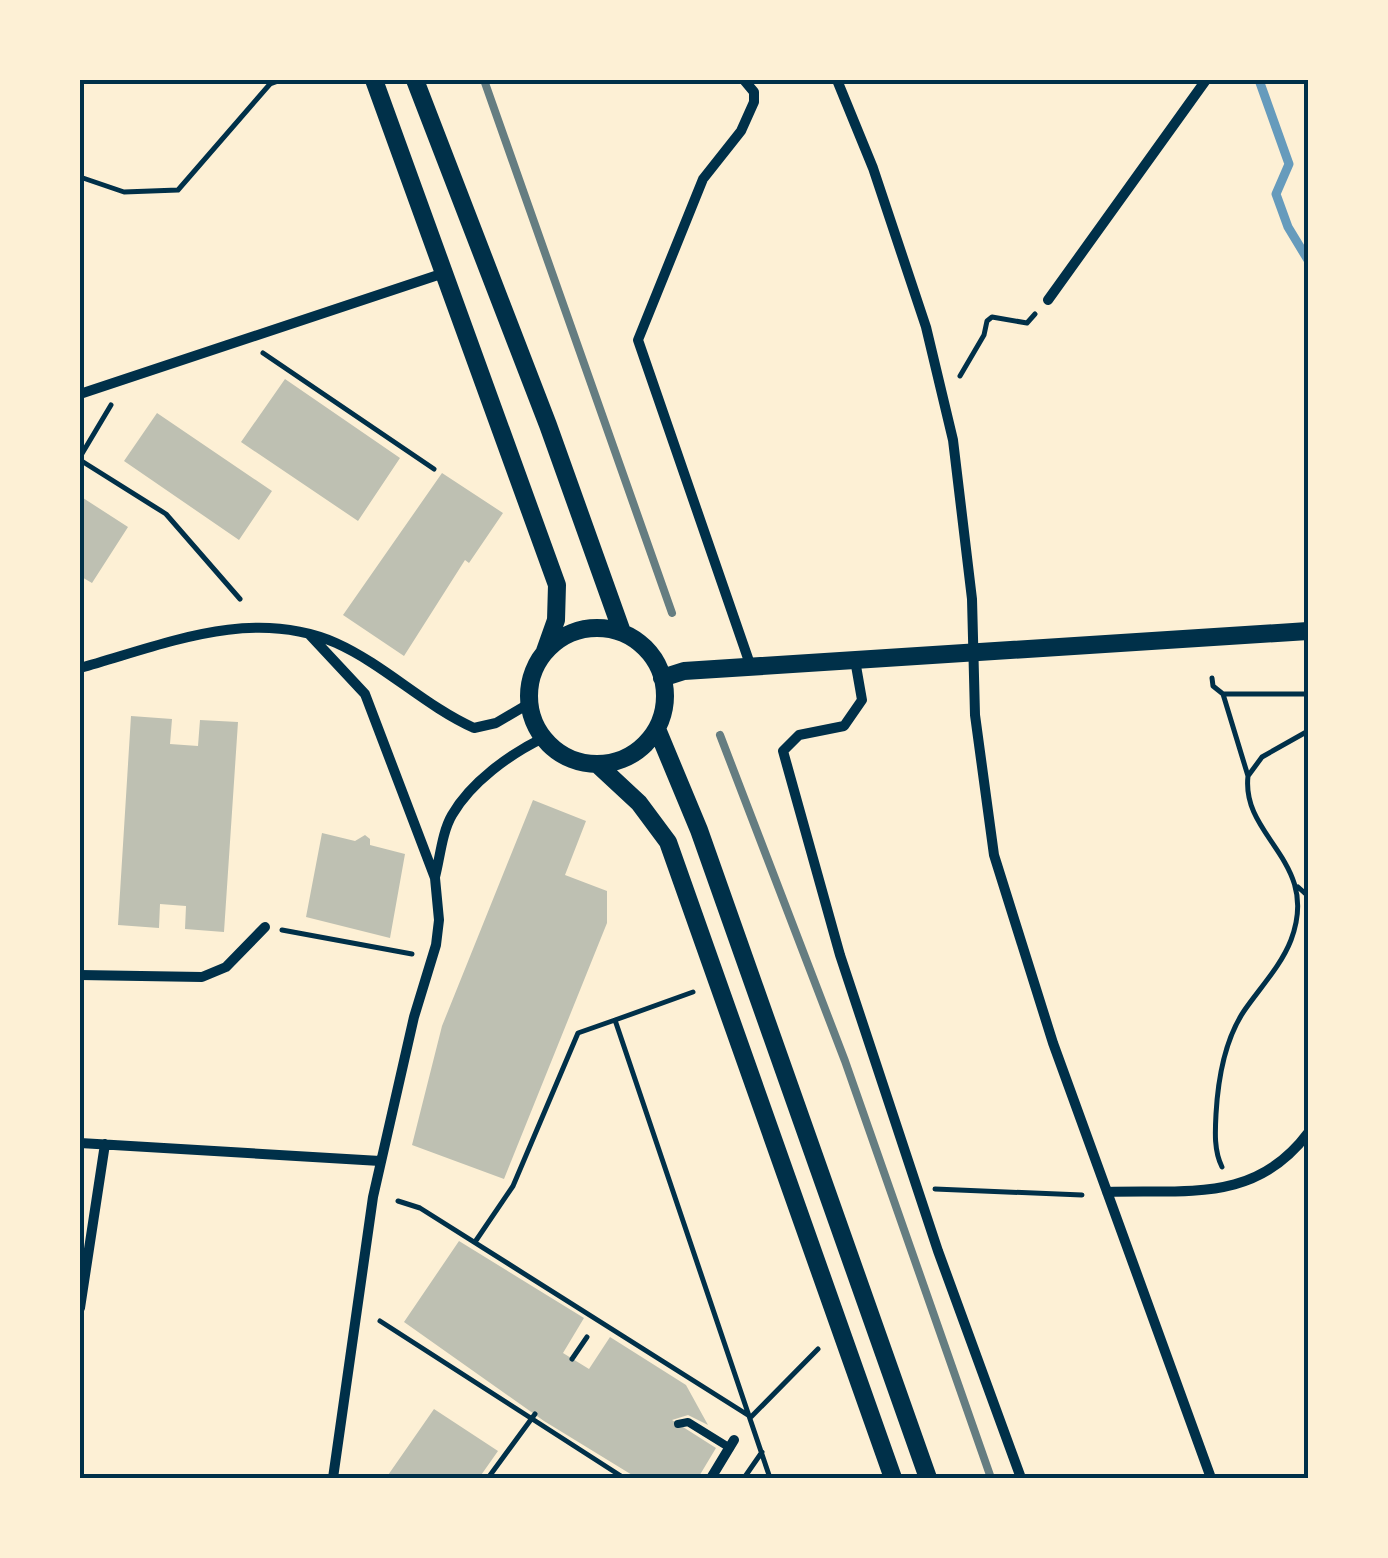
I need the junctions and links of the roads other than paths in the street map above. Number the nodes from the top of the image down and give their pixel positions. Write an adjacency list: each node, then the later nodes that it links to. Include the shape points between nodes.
1 (374, 80): 6 (street)
2 (415, 80): 9 (street)
3 (744, 80): 15 (street, via 754,102 703,179 638,340)
4 (837, 80): 13 (street, via 926,328 953,440)
5 (1206, 80): 7 (street)
6 (444, 273): 8 (street); 12 (street, via 557,585)
7 (1048, 300)
8 (80, 394)
9 (622, 632): 12 (street, via 580,630); 17 (street, via 654,659)
10 (1308, 632): 13 (street)
11 (309, 634): 16 (street, via 264,626 208,632); 18 (street, via 337,643 474,728); 22 (street, via 364,694)
12 (546, 651): 18 (street, via 534,670)
13 (974, 652): 14 (street); 29 (street, via 975,715 994,855)
14 (856, 660): 15 (street); 37 (street, via 862,700 844,726 799,735 784,751 840,955)
15 (752, 667): 17 (street)
16 (80, 668)
17 (662, 678): 19 (street)
18 (530, 703): 20 (street)
19 (657, 729): 21 (street, via 636,751); 36 (street, via 699,830)
20 (543, 738): 21 (street, via 568,756); 22 (street, via 470,791 450,818)
21 (597, 764): 35 (street, via 639,802 668,842)
22 (435, 878): 28 (street, via 436,945)
23 (265, 927): 24 (street, via 226,967 202,977)
24 (80, 975)
25 (1308, 1133): 29 (street, via 1292,1155 1232,1188)
26 (80, 1143): 27 (street)
27 (105, 1144): 28 (street); 30 (street)
28 (380, 1160): 33 (street)
29 (1107, 1192): 38 (street)
30 (80, 1308)
31 (678, 1424): 32 (lane, via 688,1422)
32 (732, 1444): 34 (street)
33 (333, 1478)
34 (711, 1478)
35 (893, 1478)
36 (928, 1478)
37 (1021, 1478)
38 (1211, 1478)

